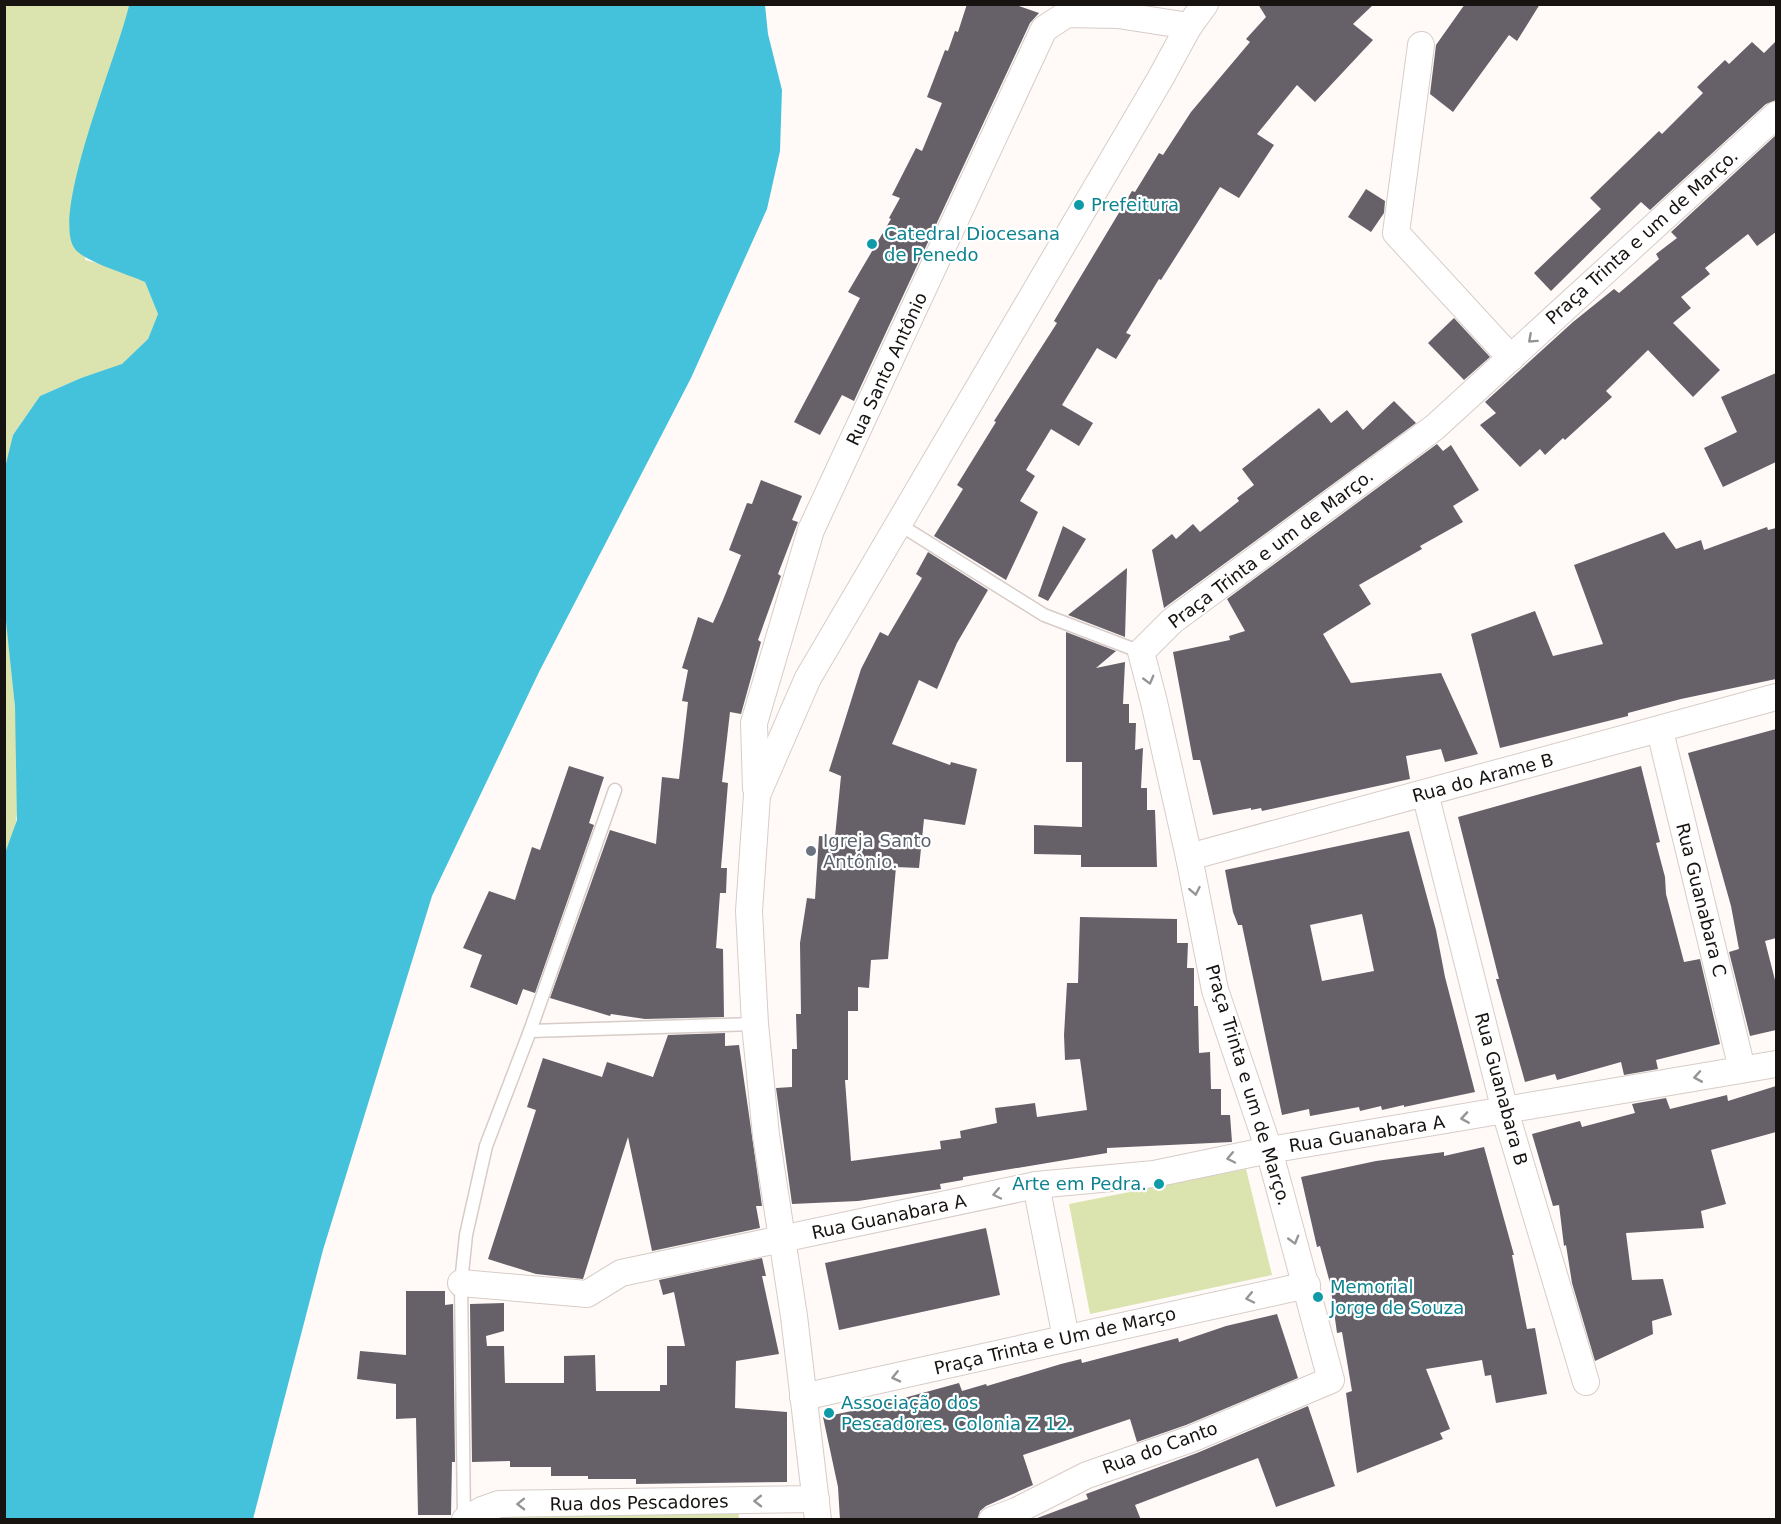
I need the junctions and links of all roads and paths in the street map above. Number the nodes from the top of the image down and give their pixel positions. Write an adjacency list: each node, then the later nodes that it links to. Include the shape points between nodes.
1 (1205, 4): 2 (street)
2 (1189, 26): 6 (street); 12 (street, Rua Santo Antônio, via 1118,15 1067,14 1044,29 811,530 754,723)
3 (1421, 45): 5 (street, via 1396,233)
4 (1776, 115): 5 (street, Praça Trinta e um de Março., one-way to 5)
5 (1511, 358): 7 (street, Praça Trinta e um de Março., via 1435,427 1172,621)
6 (897, 523): 7 (lane, via 1044,615); 12 (street, via 808,678)
7 (1141, 652): 13 (street, Praça Trinta e um de Março., one-way to 13)
8 (1776, 697): 9 (street, Rua do Arame B)
9 (1660, 731): 11 (street, Rua do Arame B); 17 (street, Rua Guanabara C)
10 (615, 790): 15 (lane)
11 (1425, 793): 13 (street, Rua do Arame B); 18 (street, Rua Guanabara B)
12 (757, 795): 14 (street, via 749,911)
13 (1189, 857): 19 (street, Praça Trinta e um de Março., one-way to 19, via 1215,990)
14 (755, 1024): 15 (lane); 21 (street)
15 (530, 1031): 22 (lane, via 486,1146 466,1235)
16 (1776, 1064): 17 (street, Rua Guanabara A)
17 (1742, 1069): 18 (street, Rua Guanabara A, one-way to 18)
18 (1505, 1111): 19 (street, Rua Guanabara A, one-way to 19); 26 (street, Rua Guanabara B)
19 (1269, 1150): 20 (street, Rua Guanabara A, one-way to 20, via 1155,1174); 23 (street, Praça Trinta e um de Março., one-way to 23)
20 (1036, 1185): 21 (street, Rua Guanabara A, one-way to 21); 24 (street)
21 (782, 1241): 22 (street, Rua Guanabara A, via 621,1272 587,1294); 27 (street)
22 (461, 1283): 29 (lane)
23 (1307, 1285): 24 (street, Praça Trinta e Um de Março, one-way to 24); 25 (street, Praça Trinta e um de Março.)
24 (1066, 1338): 27 (street, Praça Trinta e Um de Março, one-way to 27)
25 (1331, 1380): 30 (street, Rua do Canto, via 1191,1439 1087,1475)
26 (1586, 1382)
27 (803, 1397): 28 (street)
28 (817, 1509): 29 (street, Rua dos Pescadores, one-way to 29, via 500,1504)
29 (465, 1520)
30 (992, 1520)

